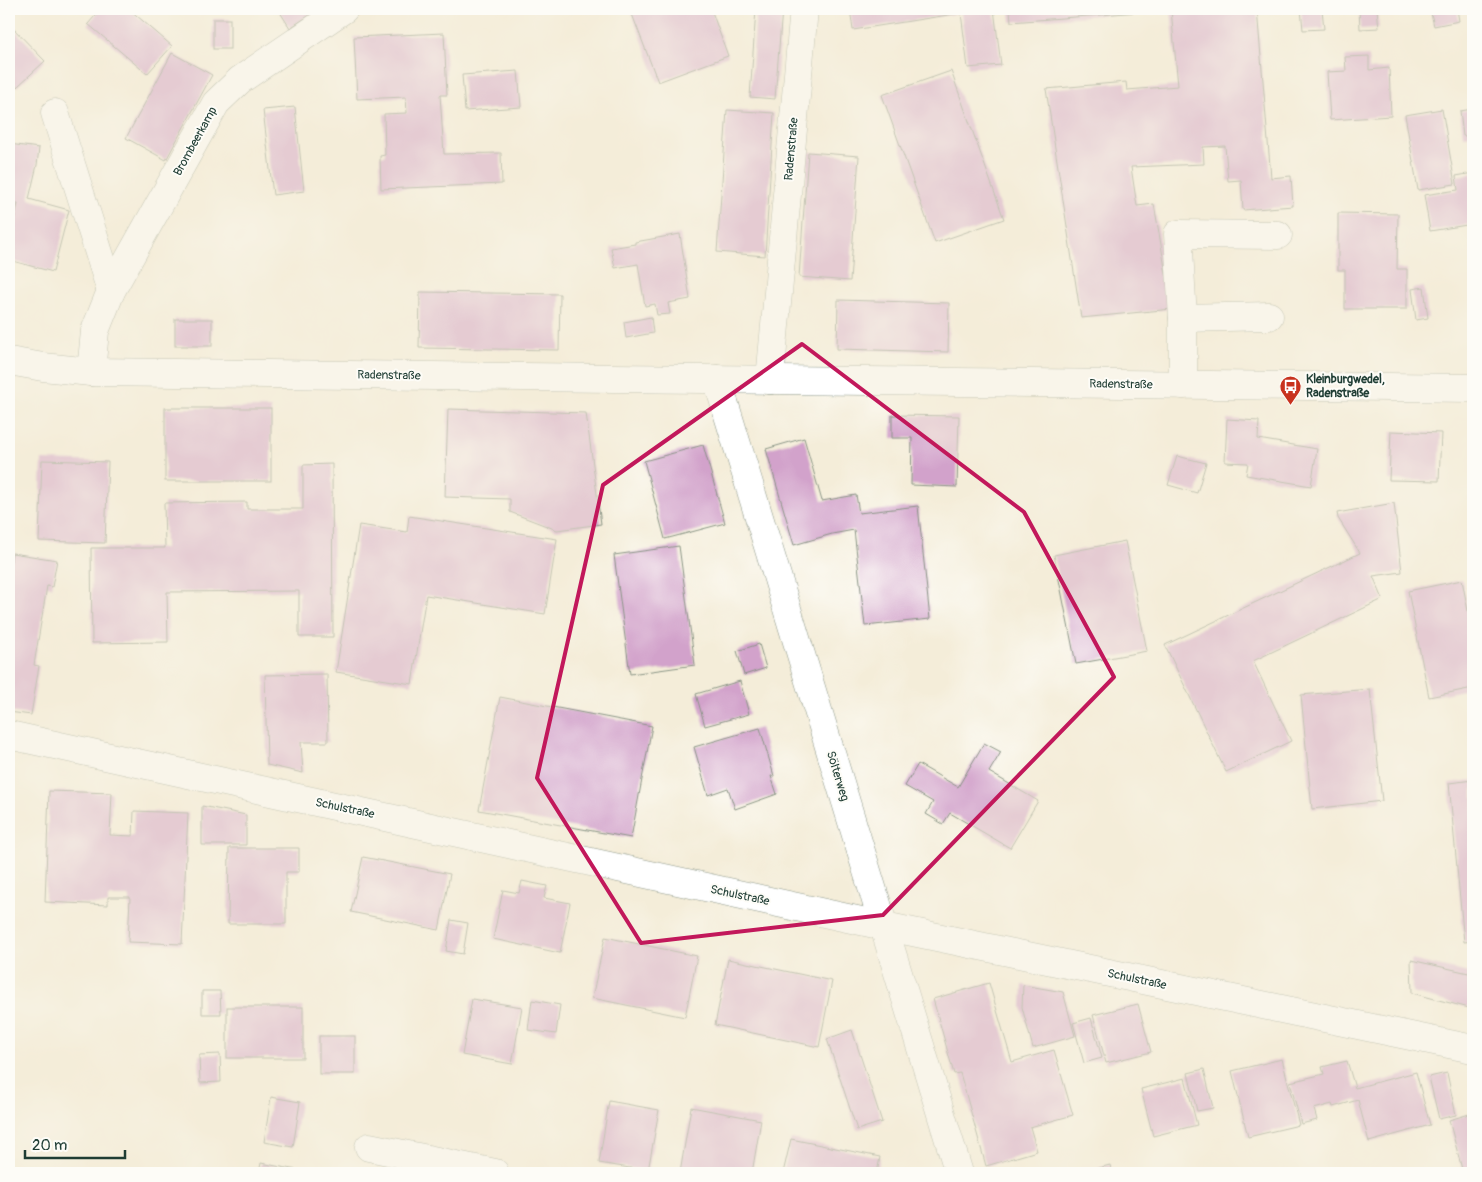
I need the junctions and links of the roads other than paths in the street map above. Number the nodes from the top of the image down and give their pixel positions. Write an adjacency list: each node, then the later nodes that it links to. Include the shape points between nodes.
1 (344, 9): 5 (street, Brombeerkamp, via 240,80 216,102)
2 (804, 9): 11 (street, Radenstraße)
3 (55, 113): 5 (street)
4 (1278, 236): 7 (street, via 1178,234)
5 (111, 291): 9 (street, Brombeerkamp, via 96,331)
6 (1269, 316): 7 (street)
7 (1183, 318): 12 (street)
8 (9, 361): 9 (street, Radenstraße)
9 (91, 372): 10 (street, Radenstraße)
10 (718, 379): 11 (street, Radenstraße); 15 (street, Sölterweg)
11 (770, 380): 12 (street, Radenstraße)
12 (1183, 385): 13 (street, Radenstraße)
13 (1473, 388)
14 (9, 735): 15 (street, Schulstraße)
15 (884, 926): 16 (street, Schulstraße); 19 (street, Sölterweg)
16 (1473, 1049)
17 (369, 1146): 18 (street)
18 (495, 1173)
19 (959, 1173)

